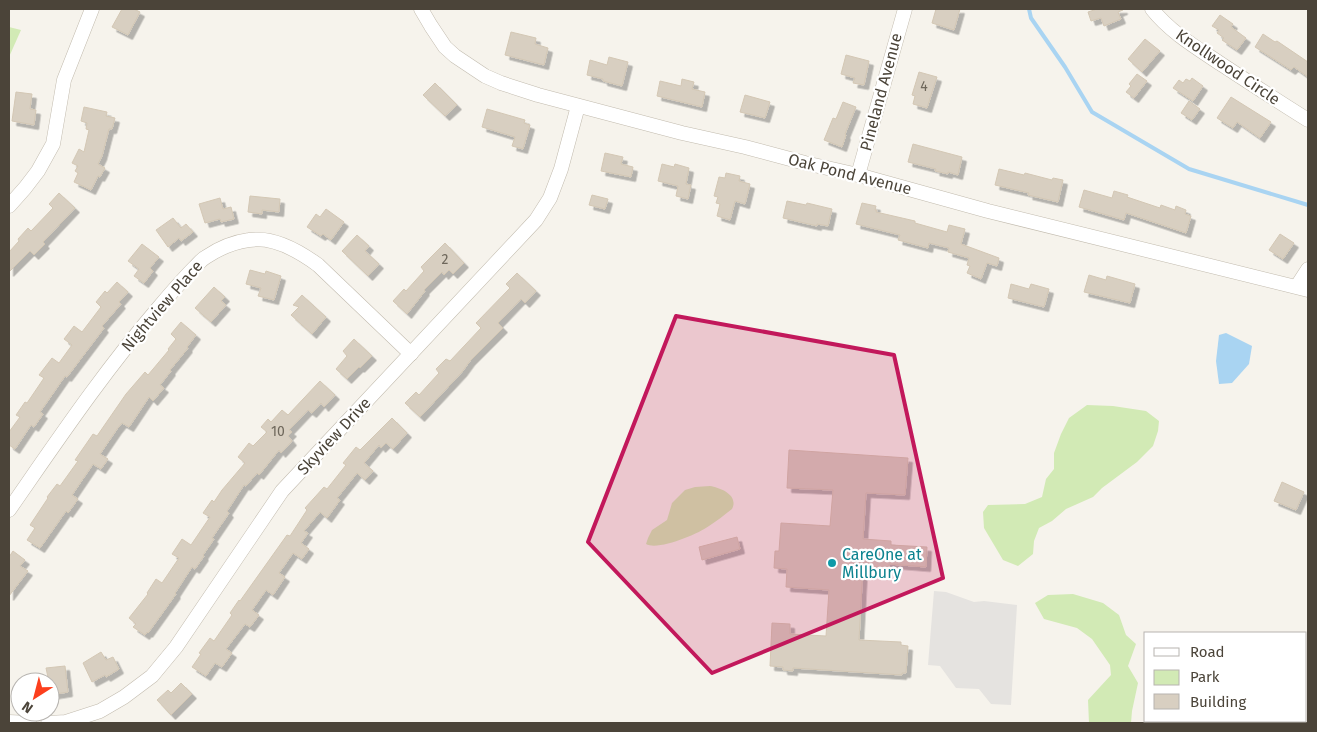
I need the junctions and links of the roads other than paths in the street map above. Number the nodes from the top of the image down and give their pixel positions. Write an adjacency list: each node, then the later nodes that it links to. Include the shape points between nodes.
1 (92, 9): 8 (street, via 64,80 54,144 38,171)
2 (421, 9): 5 (street, Oak Pond Avenue, via 445,48 475,70 501,83)
3 (905, 9): 7 (street, Pineland Avenue)
4 (1152, 9): 6 (street, Knollwood Circle, via 1194,45)
5 (578, 106): 7 (street, Oak Pond Avenue); 11 (street, Skyview Drive, via 559,176 536,220)
6 (1308, 120)
7 (858, 175): 10 (street, Oak Pond Avenue, via 988,211)
8 (9, 206)
9 (1308, 269): 10 (street)
10 (1303, 288)
11 (410, 354): 12 (street, Nightview Place, via 318,265 302,254 265,240 228,245 205,257 132,339); 15 (street, Skyview Drive, via 282,491 176,648 152,676 100,711 66,722)
12 (9, 510)
13 (9, 722): 14 (street)
14 (29, 723)
15 (48, 723)

